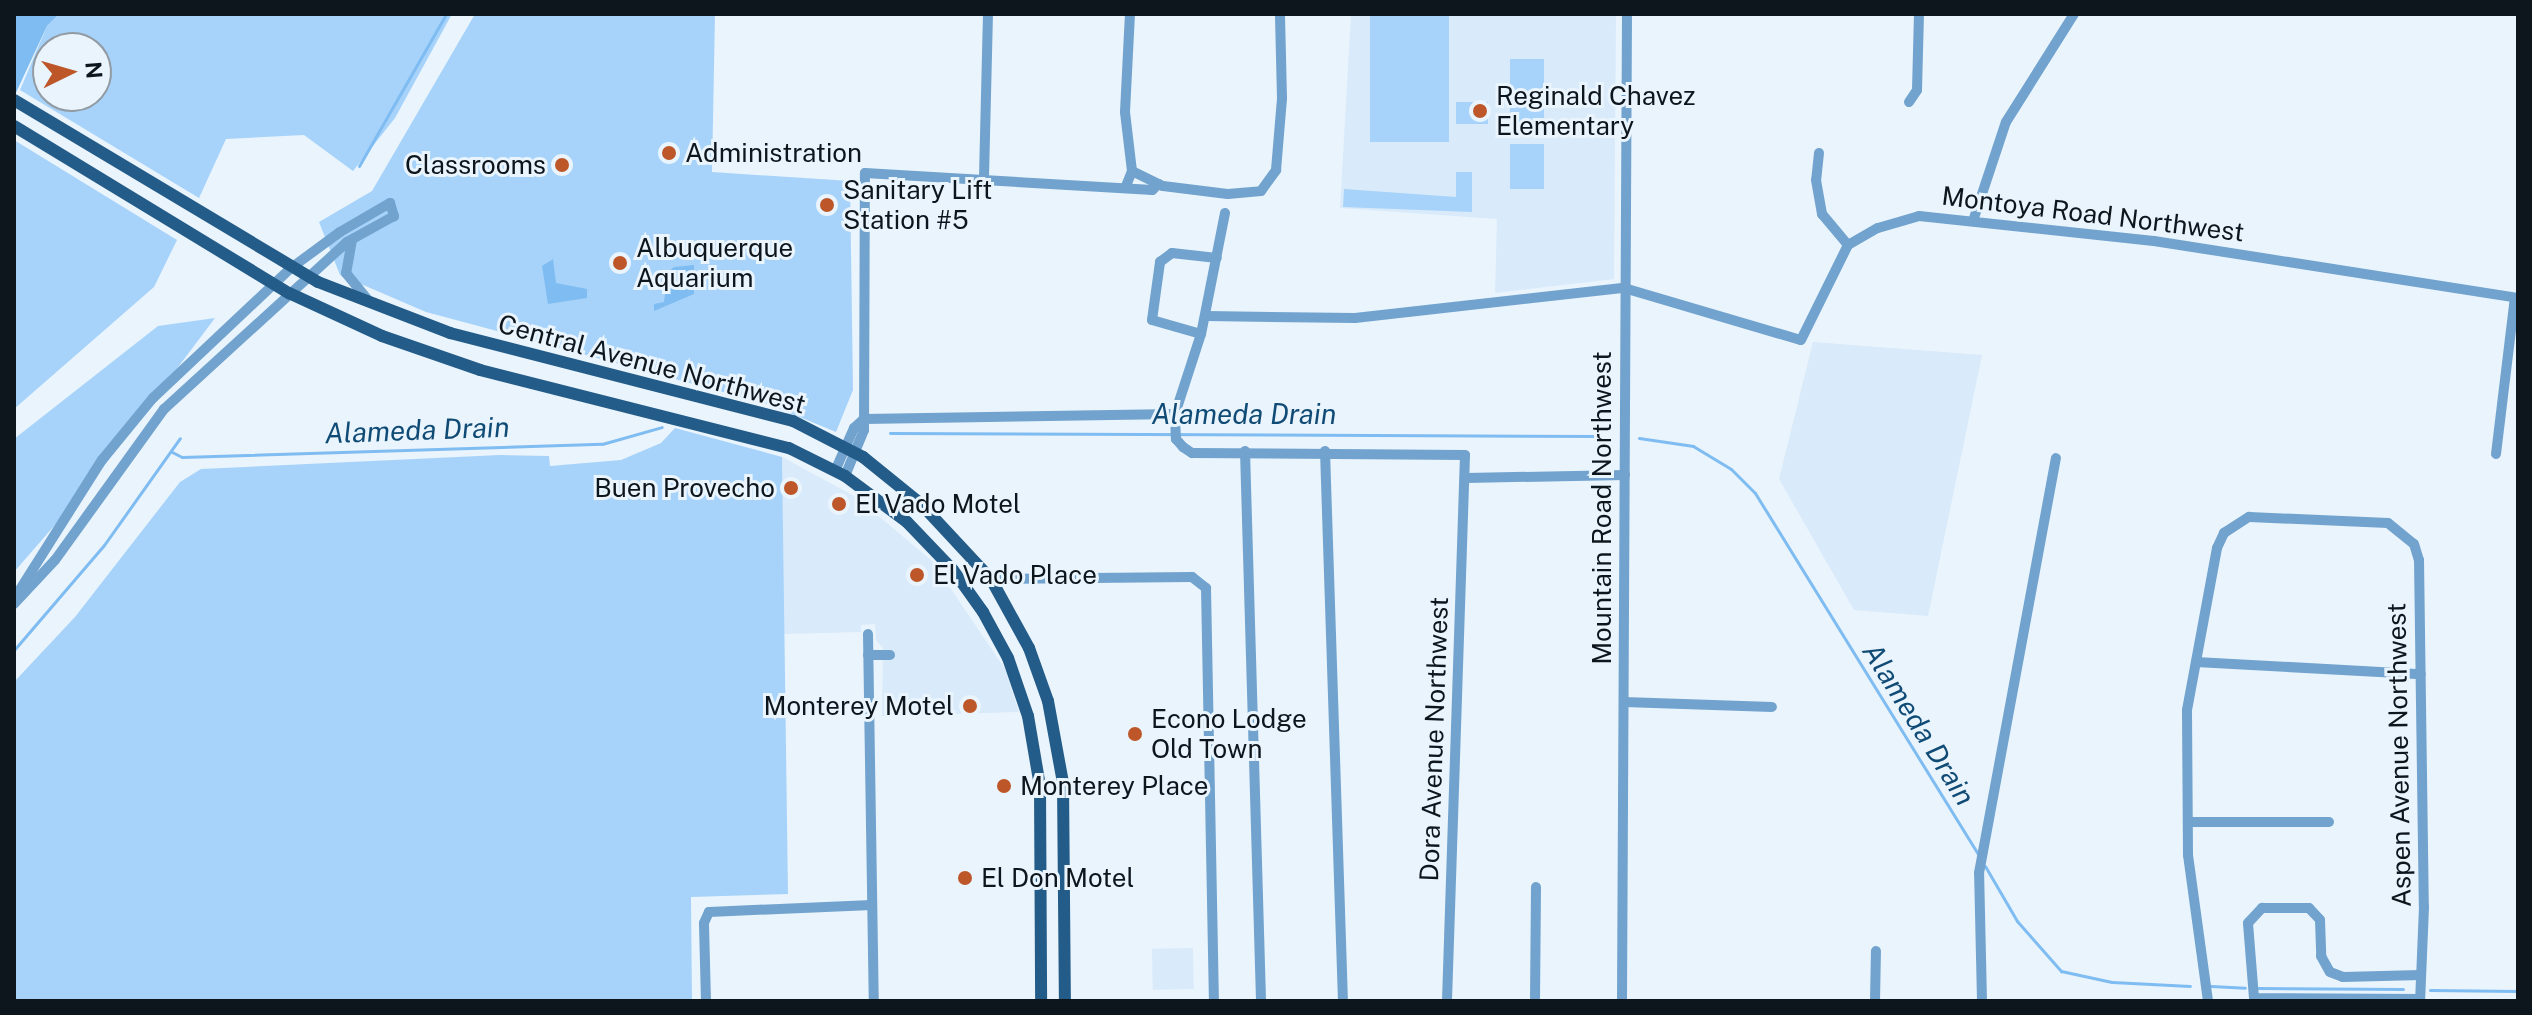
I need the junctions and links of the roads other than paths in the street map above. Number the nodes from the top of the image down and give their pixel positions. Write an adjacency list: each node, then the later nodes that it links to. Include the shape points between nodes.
1 (988, 14): 12 (street)
2 (1130, 14): 11 (street, via 1125,112)
3 (1280, 14): 13 (street, via 1282,98 1276,170 1261,191 1228,194)
4 (1627, 14): 23 (street, Mountain Road Northwest)
5 (1919, 14): 8 (street, via 1917,90)
6 (2074, 14): 16 (street, via 2006,122)
7 (14, 100): 20 (main road, Central Avenue Northwest)
8 (1909, 102)
9 (14, 126): 22 (main road)
10 (1819, 153): 18 (street, via 1816,180 1822,214)
11 (1132, 171): 13 (street); 14 (street)
12 (984, 177): 14 (street); 30 (street, via 865,173)
13 (1159, 184): 14 (street, via 1152,190)
14 (1126, 186)
15 (1225, 213): 19 (street)
16 (1974, 218): 18 (street, Montoya Road Northwest, via 1919,216 1878,228); 25 (street, Montoya Road Northwest)
17 (352, 240): 20 (street, via 383,225 397,211 390,203); 21 (street); 26 (street, via 346,273)
18 (1848, 245): 23 (street, via 1801,340)
19 (1217, 258): 27 (street); 28 (street, via 1172,253 1160,262 1152,320)
20 (291, 268): 21 (main road, Central Avenue Northwest); 22 (street)
21 (307, 277): 24 (street); 26 (main road, Central Avenue Northwest)
22 (275, 283): 24 (main road); 40 (street, via 125,429)
23 (1624, 288): 27 (street, via 1355,318); 37 (street, Mountain Road Northwest)
24 (289, 293): 36 (main road, via 431,354 758,439); 40 (street, via 164,409 55,560)
25 (2517, 298): 34 (street)
26 (374, 305): 31 (main road, Central Avenue Northwest, via 487,343 756,409)
27 (1206, 316): 28 (street)
28 (1201, 334): 29 (street)
29 (1175, 418): 30 (street); 32 (street, via 1176,439 1192,453)
30 (864, 419): 31 (street)
31 (850, 450): 36 (street); 39 (main road, Central Avenue Northwest, via 941,521)
32 (1245, 451): 33 (street); 60 (street)
33 (1325, 451): 38 (street, via 1465,455); 61 (street)
34 (2496, 454)
35 (2056, 458): 66 (street, via 1979,873)
36 (840, 474): 57 (main road, via 907,522 953,570 983,612 1016,679 1040,786)
37 (1625, 475): 38 (street); 46 (street, Mountain Road Northwest)
38 (1466, 478): 62 (street, Dora Avenue Northwest)
39 (991, 579): 58 (main road, Central Avenue Northwest, via 1029,648 1055,728 1063,783); 59 (street, via 1192,577 1206,588)
40 (14, 602)
41 (868, 634): 42 (street)
42 (868, 655): 43 (street); 51 (street)
43 (890, 655)
44 (2196, 662): 45 (street); 45 (street, Aspen Avenue Northwest, via 2224,533 2249,517 2388,523 2406,534 2419,560); 48 (street, via 2187,710)
45 (2421, 674): 53 (street, Aspen Avenue Northwest)
46 (1624, 702): 47 (street); 64 (street, Mountain Road Northwest)
47 (1772, 707)
48 (2188, 822): 49 (street); 67 (street)
49 (2329, 822)
50 (1536, 887): 63 (street)
51 (872, 905): 55 (street, via 709,912 704,923); 56 (street)
52 (1876, 951): 65 (street)
53 (2421, 975): 54 (street, Aspen Avenue Northwest); 54 (street, via 2343,977 2330,972 2321,956 2320,920 2309,908 2262,908 2248,923 2254,998)
54 (2420, 1000)
55 (706, 1001)
56 (874, 1001)
57 (1041, 1001)
58 (1065, 1001)
59 (1214, 1001)
60 (1261, 1001)
61 (1343, 1001)
62 (1447, 1001)
63 (1535, 1001)
64 (1622, 1001)
65 (1875, 1001)
66 (1982, 1001)
67 (2208, 1001)

